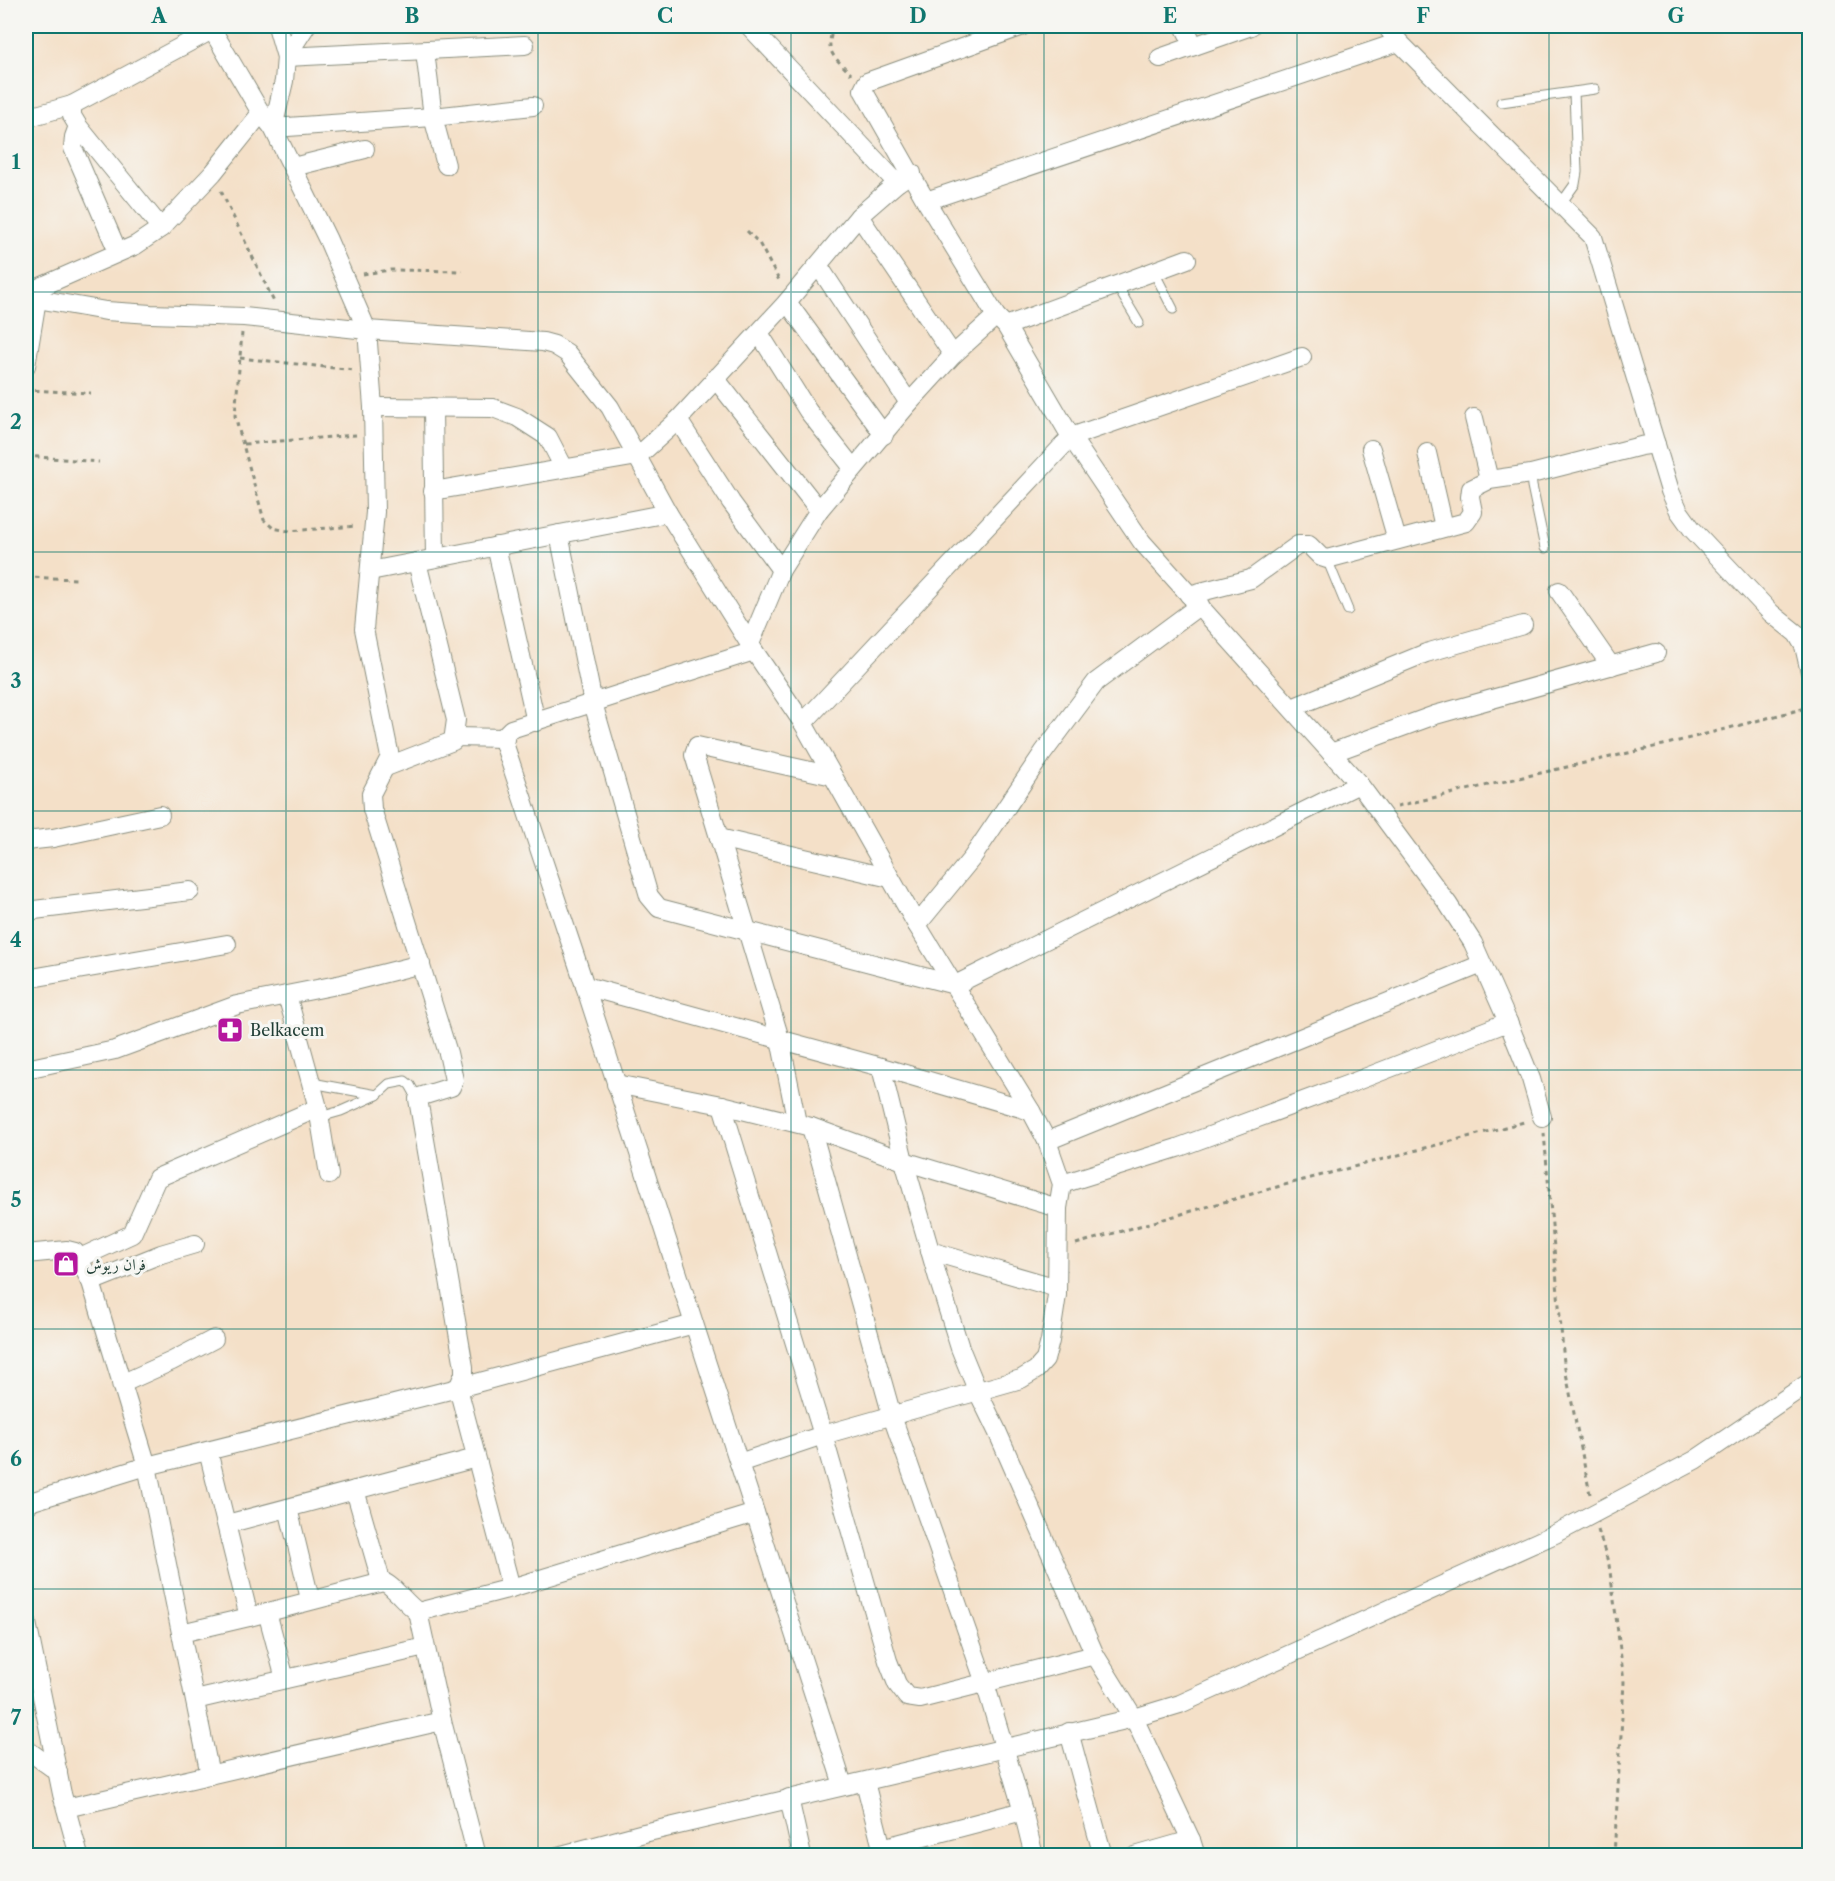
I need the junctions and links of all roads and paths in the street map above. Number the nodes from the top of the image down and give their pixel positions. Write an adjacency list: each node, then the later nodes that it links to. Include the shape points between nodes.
1 (32, 26): 10 (path)
2 (277, 26): 16 (street)
3 (306, 26): 16 (street)
4 (748, 26): 33 (street)
5 (834, 26): 18 (path, via 828,41 831,54)
6 (1023, 26): 18 (street)
7 (1184, 26): 14 (street)
8 (1251, 26): 14 (street)
9 (1386, 26): 12 (street)
10 (26, 28)
11 (211, 28): 22 (street); 24 (street)
12 (1399, 42): 34 (street); 35 (street)
13 (525, 45): 15 (street)
14 (1194, 46): 17 (street)
15 (425, 51): 16 (street); 25 (street)
16 (286, 57): 28 (street)
17 (1160, 58)
18 (863, 86): 33 (street)
19 (1595, 89): 20 (lane)
20 (1574, 92): 21 (lane); 35 (lane, via 1575,184)
21 (1501, 102)
22 (72, 105): 26 (street); 27 (street, via 72,116)
23 (533, 106): 25 (street)
24 (261, 113): 28 (street); 32 (street)
25 (433, 117): 28 (street); 30 (street)
26 (26, 118)
27 (78, 126): 37 (street); 39 (street, via 73,148)
28 (273, 128): 31 (street)
29 (365, 149): 31 (street)
30 (446, 165)
31 (292, 167): 44 (street)
32 (213, 173): 37 (street); 51 (path)
33 (904, 178): 34 (street); 36 (street)
34 (927, 201): 50 (street)
35 (1560, 205): 72 (street, via 1593,237)
36 (859, 216): 41 (street); 55 (street)
37 (161, 228): 39 (street)
38 (747, 231): 47 (path, via 759,243)
39 (118, 252): 46 (street)
40 (1187, 259): 43 (street)
41 (818, 265): 47 (street); 63 (street)
42 (462, 271): 44 (path, via 390,270)
43 (1154, 272): 45 (street); 48 (lane)
44 (343, 277): 53 (street)
45 (1117, 286): 50 (street); 52 (lane)
46 (31, 295): 49 (street, via 95,309); 58 (street)
47 (787, 302): 54 (street); 69 (street)
48 (1173, 309)
49 (244, 317): 51 (street); 57 (path)
50 (1001, 321): 55 (street); 70 (street)
51 (284, 322): 53 (street)
52 (1140, 323)
53 (367, 330): 59 (street); 76 (street, via 554,345 567,353 610,407)
54 (759, 333): 60 (street); 79 (street, via 808,411)
55 (953, 355): 63 (street)
56 (1302, 357): 70 (street)
57 (240, 358): 59 (path); 71 (path, via 235,416)
58 (26, 366)
59 (371, 372): 64 (street)
60 (715, 378): 67 (street); 83 (street)
61 (26, 390): 62 (path)
62 (91, 393)
63 (909, 403): 69 (street)
64 (373, 407): 65 (street); 68 (street)
65 (433, 407): 78 (street, via 493,408 516,417 548,438); 82 (street)
66 (1474, 418): 81 (street)
67 (678, 420): 76 (street); 93 (street)
68 (374, 434): 71 (path); 85 (street)
69 (884, 435): 79 (street)
70 (1071, 437): 98 (street, via 1142,542); 109 (street)
71 (244, 444): 85 (path, via 264,520 273,528 288,531)
72 (1656, 444): 80 (street); 104 (street, via 1679,511 1762,604 1797,634 1804,646)
73 (1371, 449): 88 (street)
74 (1427, 453): 86 (street)
75 (26, 456): 77 (path)
76 (638, 456): 78 (street); 84 (street)
77 (99, 462)
78 (564, 468): 82 (street)
79 (853, 468): 83 (street)
80 (1531, 474): 81 (street); 90 (lane)
81 (1489, 480): 86 (street, via 1471,489 1473,512 1466,522)
82 (434, 490): 92 (street)
83 (819, 510): 93 (street)
84 (668, 513): 87 (street); 101 (street)
85 (375, 524): 94 (street)
86 (1444, 527): 88 (street)
87 (558, 534): 89 (street); 105 (street)
88 (1397, 540): 91 (street)
89 (496, 546): 92 (street); 108 (street)
90 (1545, 548)
91 (1327, 559): 98 (street, via 1309,545 1298,545 1251,579); 99 (lane)
92 (426, 560): 94 (street); 110 (street, via 456,720)
93 (781, 570): 101 (street)
94 (370, 571): 113 (street, via 364,629 390,757)
95 (26, 577): 96 (path)
96 (76, 579)
97 (1559, 591): 103 (street)
98 (1194, 600): 107 (street); 123 (street, via 1096,682 972,858)
99 (1348, 610)
100 (1523, 625): 107 (street, via 1425,653)
101 (752, 647): 105 (street); 109 (street)
102 (1656, 653): 103 (street)
103 (1611, 666): 112 (street, via 1435,715)
104 (1809, 672)
105 (593, 703): 108 (street); 124 (street, via 649,896 659,908)
106 (1809, 707): 116 (path)
107 (1292, 708): 112 (street)
108 (536, 722): 111 (street, via 511,729)
109 (803, 723): 114 (street)
110 (454, 737): 111 (street); 113 (street, via 453,741)
111 (505, 738): 130 (street)
112 (1331, 753): 115 (street)
113 (386, 767): 126 (street, via 371,794 372,809)
114 (833, 776): 118 (street, via 697,746 694,755); 120 (street)
115 (1359, 784): 116 (street); 129 (street)
116 (1377, 811): 127 (street, via 1448,903)
117 (160, 814): 119 (street)
118 (719, 838): 120 (street); 124 (street)
119 (26, 841)
120 (890, 878): 123 (street)
121 (190, 891): 122 (street)
122 (26, 911)
123 (917, 925): 129 (street)
124 (747, 932): 129 (street); 133 (street)
125 (227, 944): 128 (street)
126 (421, 964): 131 (street); 139 (street, via 454,1080 451,1087)
127 (1482, 964): 132 (street); 145 (street)
128 (26, 979)
129 (955, 985): 141 (street)
130 (585, 986): 133 (street); 137 (street)
131 (287, 995): 135 (street, via 237,1005 115,1050); 136 (street)
132 (1508, 1022): 143 (street); 148 (street, via 1188,1144)
133 (780, 1039): 134 (street); 144 (street)
134 (881, 1066): 141 (street); 146 (street)
135 (26, 1069)
136 (312, 1083): 138 (lane); 142 (street)
137 (616, 1084): 140 (street); 157 (street)
138 (377, 1095): 139 (lane, via 389,1084 405,1081); 142 (lane, via 341,1111)
139 (418, 1099): 161 (street, via 464,1366)
140 (722, 1105): 144 (street); 164 (street)
141 (1031, 1111): 145 (street)
142 (319, 1113): 147 (street); 154 (street, via 157,1178 132,1234)
143 (1542, 1117): 151 (path); 173 (path, via 1564,1363)
144 (804, 1125): 146 (street); 163 (street)
145 (1047, 1141): 148 (street)
146 (904, 1161): 149 (street); 152 (street)
147 (329, 1174)
148 (1062, 1184): 149 (street)
149 (1058, 1208): 151 (street)
150 (195, 1244): 155 (street)
151 (1057, 1250): 156 (street)
152 (930, 1251): 156 (street); 162 (street)
153 (26, 1254): 154 (street, via 67,1250)
154 (80, 1258): 155 (street)
155 (91, 1282): 160 (street)
156 (1057, 1288): 162 (street, via 1045,1360 1022,1379)
157 (694, 1324): 161 (street); 167 (street)
158 (214, 1338): 160 (street)
159 (1809, 1382): 173 (street, via 1695,1460)
160 (121, 1384): 168 (street)
161 (458, 1388): 165 (street); 166 (street)
162 (978, 1392): 163 (street); 183 (street)
163 (892, 1416): 164 (street); 185 (street)
164 (823, 1435): 167 (street); 185 (street, via 897,1684 907,1697 920,1699)
165 (208, 1451): 168 (street); 174 (street)
166 (476, 1458): 169 (street); 176 (street)
167 (739, 1463): 172 (street)
168 (147, 1466): 170 (street); 181 (street)
169 (355, 1490): 171 (street); 175 (street)
170 (26, 1506)
171 (288, 1508): 174 (street); 177 (street)
172 (755, 1513): 176 (street); 195 (street)
173 (1593, 1515): 187 (street, via 1190,1700); 208 (path, via 1609,1565 1624,1682)
174 (227, 1524): 179 (street)
175 (382, 1582): 177 (street); 178 (street)
176 (511, 1588): 178 (street)
177 (310, 1599): 179 (street)
178 (418, 1612): 182 (street)
179 (258, 1614): 181 (street); 184 (street)
180 (26, 1618): 192 (street)
181 (181, 1633): 186 (street)
182 (425, 1647): 184 (street); 188 (street)
183 (1095, 1655): 185 (street); 187 (street)
184 (285, 1679): 186 (street)
185 (985, 1683): 190 (street)
186 (195, 1700): 193 (street)
187 (1134, 1718): 189 (street); 199 (street)
188 (442, 1721): 193 (street); 203 (street)
189 (1069, 1732): 190 (street); 206 (street)
190 (1004, 1748): 194 (street); 198 (street)
191 (26, 1749): 192 (street)
192 (57, 1772): 197 (street)
193 (210, 1775): 197 (street)
194 (865, 1782): 195 (street); 200 (street)
195 (843, 1785): 196 (street)
196 (789, 1798): 201 (street); 204 (street)
197 (66, 1808): 202 (street)
198 (1023, 1811): 200 (street); 205 (street)
199 (1193, 1848): 207 (street)
200 (883, 1852)
201 (563, 1855)
202 (80, 1856)
203 (477, 1856)
204 (802, 1856)
205 (1034, 1856)
206 (1103, 1856)
207 (1135, 1856)
208 (1614, 1856)

